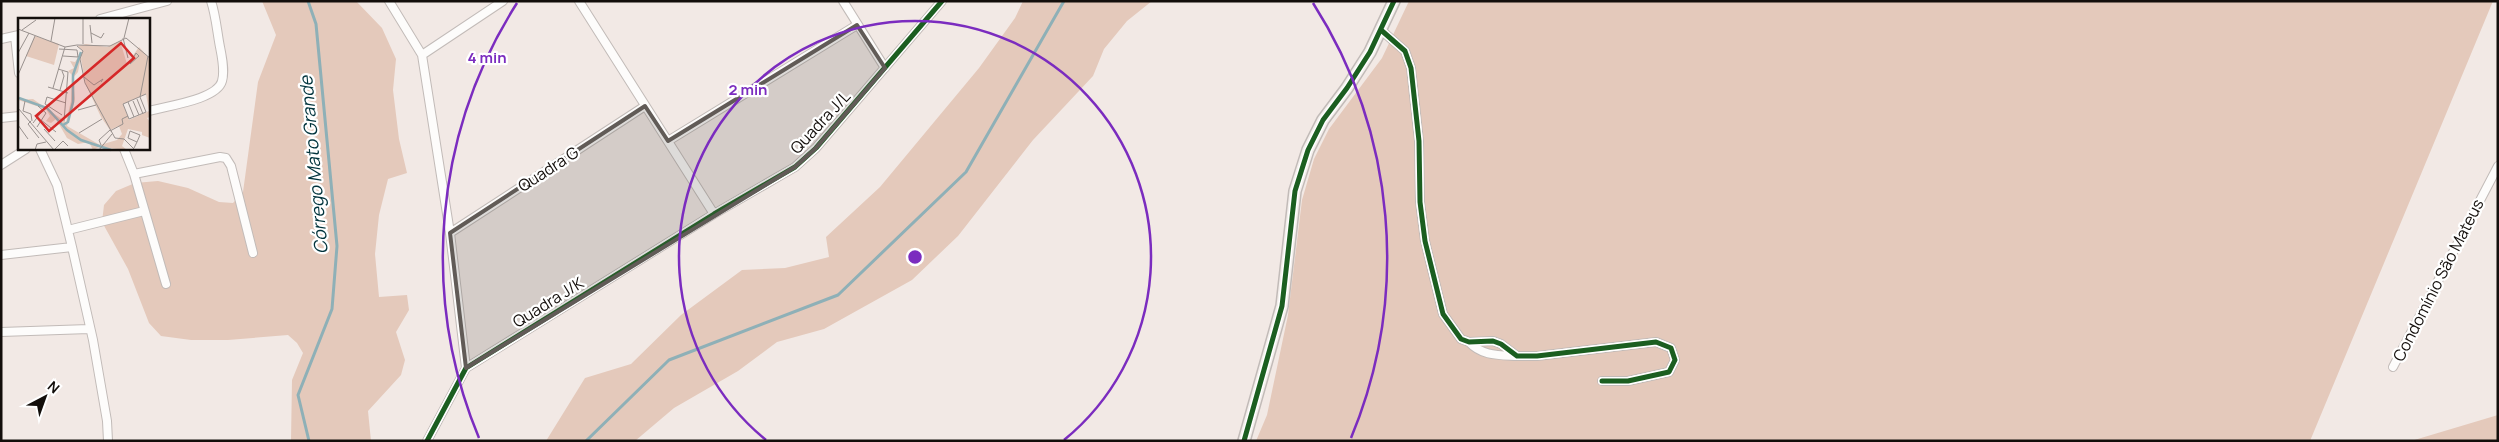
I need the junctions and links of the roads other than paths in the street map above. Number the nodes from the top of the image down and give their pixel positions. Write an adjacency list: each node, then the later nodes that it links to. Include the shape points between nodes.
1 (167, 1): 9 (street)
2 (211, 1): 18 (street, via 221,53 221,85 199,98)
3 (388, 1): 15 (street)
4 (503, 1): 15 (street)
5 (843, 1): 10 (street)
6 (942, 1): 16 (street, Quadra J/L)
7 (1394, 1): 11 (street)
8 (580, 2): 17 (street)
9 (117, 17)
10 (857, 25): 16 (street); 21 (street)
11 (1382, 30): 38 (street, via 1405,51 1411,68 1425,241 1443,314 1461,339); 45 (street, via 1352,81 1323,120 1308,150 1295,191 1282,306)
12 (17, 36): 13 (street); 14 (street)
13 (1, 38)
14 (18, 54)
15 (422, 55): 31 (street)
16 (885, 68): 29 (street, Quadra J/L, via 816,148 795,167)
17 (645, 106): 21 (street); 31 (street, Quadra G)
18 (150, 108)
19 (18, 116): 20 (street)
20 (1, 118)
21 (668, 142): 29 (street)
22 (24, 150): 25 (street)
23 (40, 150): 30 (street, via 57,185)
24 (124, 150): 27 (street)
25 (1, 164)
26 (2498, 166): 40 (street, Condomínio São Mateus)
27 (134, 174): 28 (street); 33 (street, via 226,158 231,166)
28 (144, 211): 30 (street); 35 (street)
29 (714, 214): 41 (street, Quadra J/K)
30 (68, 230): 32 (street)
31 (450, 233): 41 (street)
32 (72, 247): 34 (street); 36 (street)
33 (253, 253)
34 (1, 255)
35 (166, 284)
36 (89, 329): 37 (street); 43 (street)
37 (1, 332)
38 (1469, 342): 39 (street, via 1487,354); 39 (street, via 1492,341 1502,344)
39 (1516, 356): 42 (street, via 1656,342 1671,348 1676,360 1669,372 1628,381)
40 (2393, 367)
41 (466, 368): 44 (street)
42 (1602, 381)
43 (108, 441)
44 (427, 441)
45 (1244, 441)

